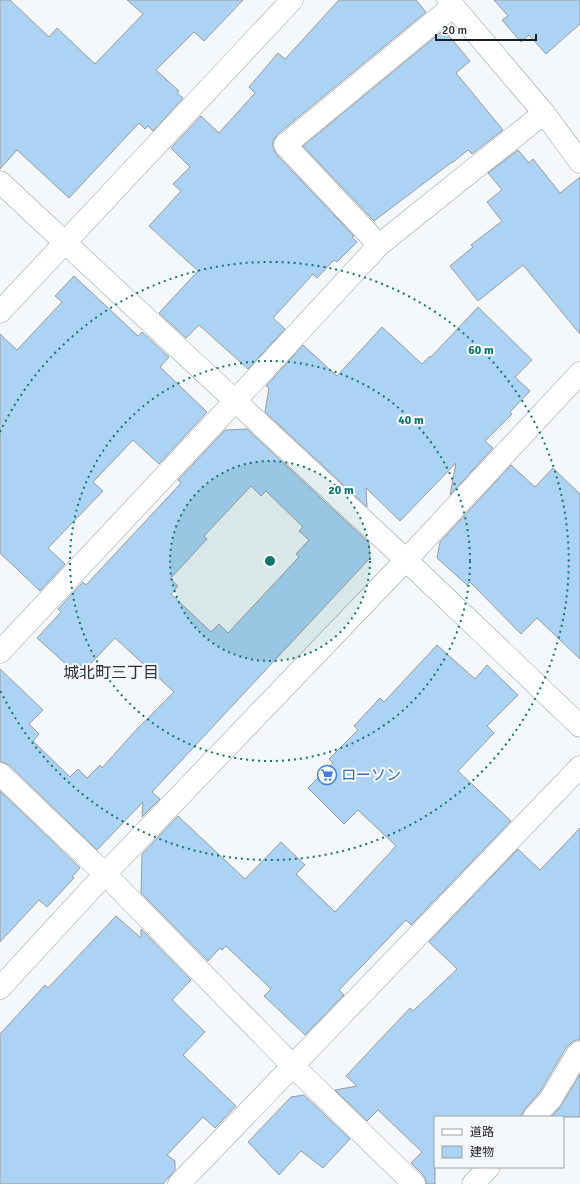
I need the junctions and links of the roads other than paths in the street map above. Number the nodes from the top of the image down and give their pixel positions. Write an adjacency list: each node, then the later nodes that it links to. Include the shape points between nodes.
1 (292, 0): 6 (street)
2 (451, 3): 3 (street); 7 (street, via 285,145)
3 (544, 113): 4 (street); 7 (street)
4 (580, 162)
5 (0, 182): 6 (street)
6 (65, 242): 8 (street); 10 (street)
7 (379, 245): 10 (street)
8 (0, 312)
9 (580, 373): 11 (street)
10 (235, 401): 11 (street); 12 (street)
11 (406, 560): 13 (street); 16 (street)
12 (0, 652)
13 (580, 726)
14 (580, 767): 19 (street)
15 (0, 774): 16 (street)
16 (105, 874): 17 (street); 19 (street)
17 (0, 988)
18 (580, 1052): 20 (street, via 550,1100)
19 (293, 1066): 22 (street); 23 (street)
20 (535, 1116)
21 (488, 1168): 24 (street)
22 (179, 1184)
23 (414, 1184)
24 (473, 1184)

